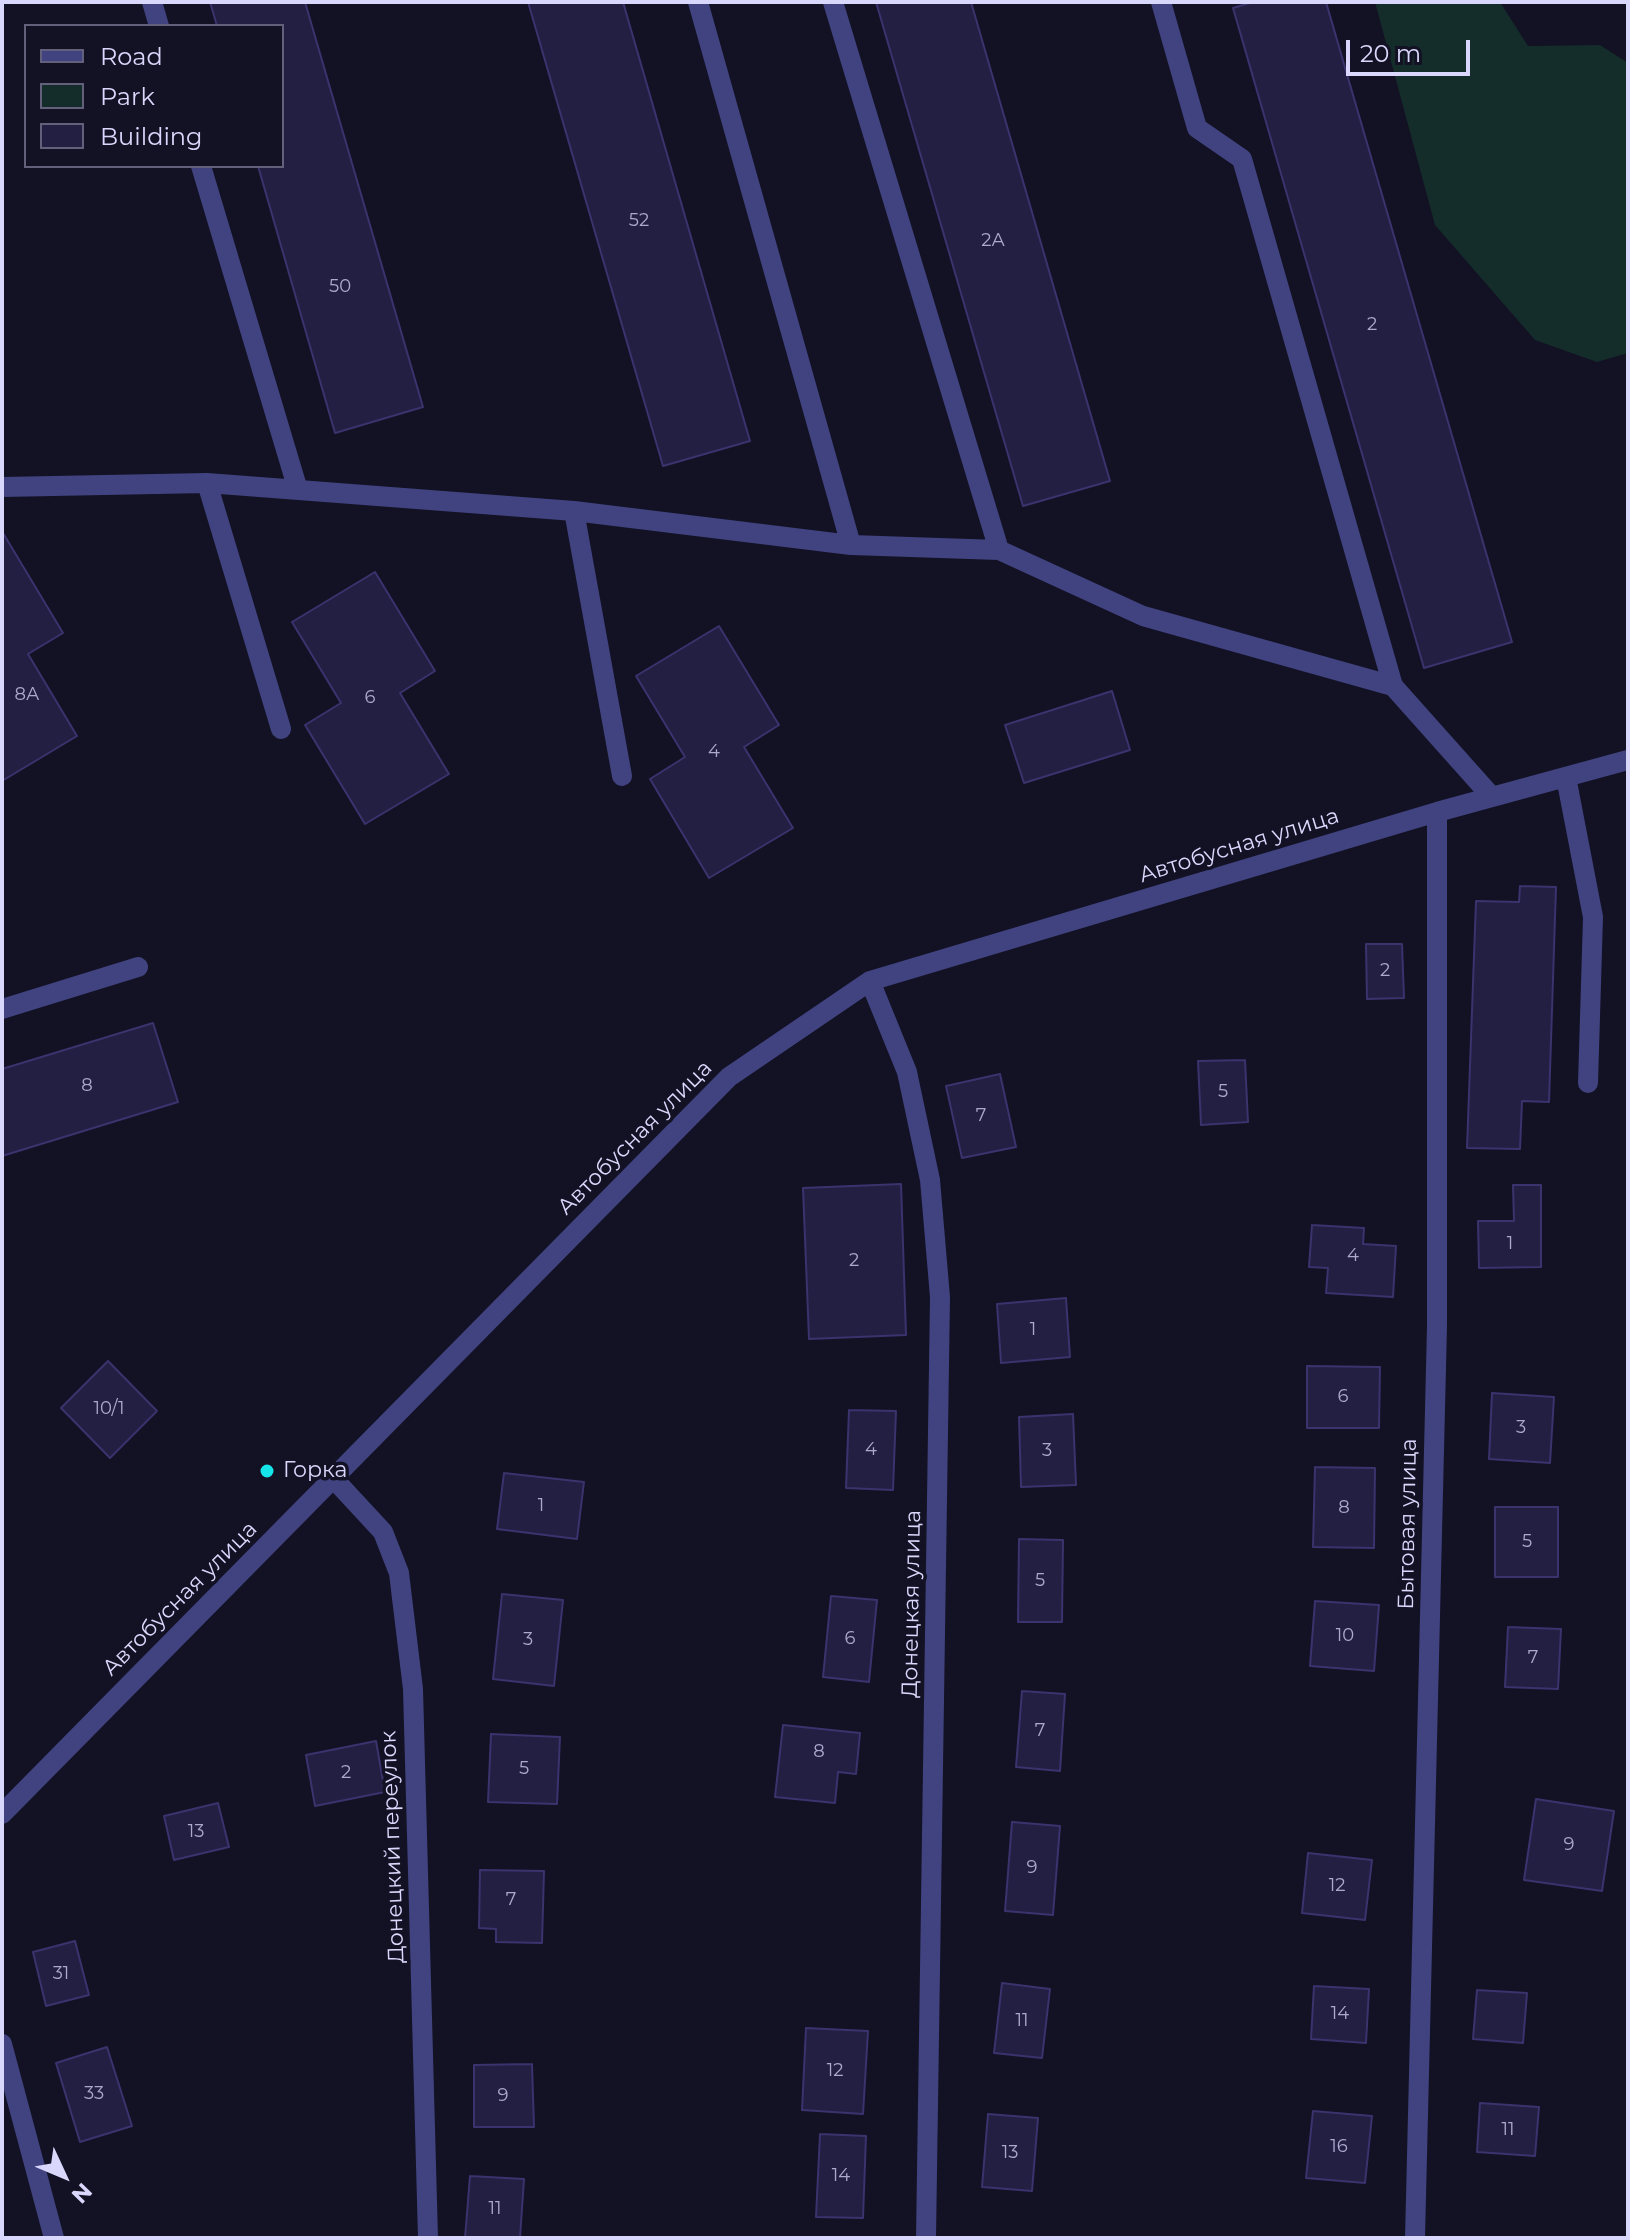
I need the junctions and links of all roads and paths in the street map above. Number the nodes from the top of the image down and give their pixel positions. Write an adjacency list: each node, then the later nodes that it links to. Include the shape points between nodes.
1 (152, 2): 5 (street)
2 (698, 2): 11 (street)
3 (833, 2): 12 (street)
4 (1161, 2): 13 (street, via 1197,128 1242,159)
5 (158, 24)
6 (202, 168): 9 (street)
7 (207, 483): 8 (street); 9 (street); 14 (street)
8 (2, 487)
9 (298, 490): 10 (street)
10 (574, 511): 11 (street); 16 (street)
11 (851, 545): 12 (street)
12 (999, 550): 13 (street, via 1143,616)
13 (1393, 686): 18 (street)
14 (281, 729)
15 (1628, 760): 17 (street, Автобусная улица)
16 (622, 776)
17 (1566, 777): 18 (street, Автобусная улица); 23 (street, via 1593,917)
18 (1492, 797): 19 (street, Автобусная улица)
19 (1437, 812): 21 (street, Автобусная улица); 30 (street, Бытовая улица, via 1437,1326)
20 (138, 967): 22 (street)
21 (870, 981): 24 (street, Автобусная улица, via 729,1077); 29 (street, Донецкая улица, via 907,1072 930,1180 940,1297)
22 (2, 1009)
23 (1588, 1083)
24 (333, 1478): 25 (street, Автобусная улица); 28 (street, Донецкий переулок, via 383,1532 399,1573 413,1689)
25 (2, 1814)
26 (2, 2044): 27 (street)
27 (54, 2238)
28 (428, 2238)
29 (926, 2238)
30 (1415, 2238)

